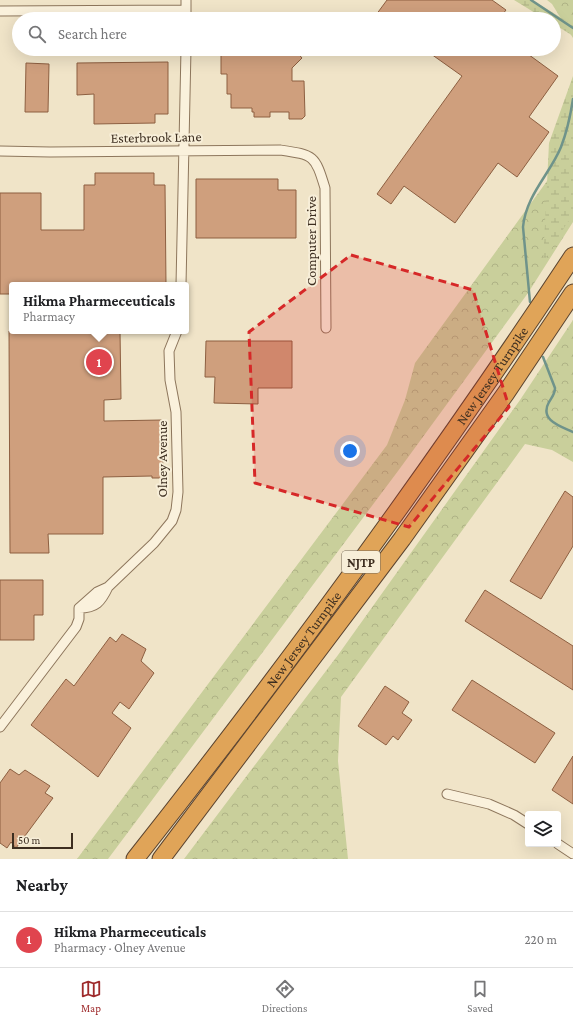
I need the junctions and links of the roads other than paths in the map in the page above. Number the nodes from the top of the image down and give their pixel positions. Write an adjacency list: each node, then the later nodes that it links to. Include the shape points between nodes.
1 (186, 0): 4 (street)
2 (0, 11): 3 (street)
3 (62, 12)
4 (186, 12)
5 (186, 56): 6 (street)
6 (184, 150): 7 (street, Esterbrook Lane); 8 (street, Esterbrook Lane, via 280,150 305,154); 10 (street)
7 (0, 151)
8 (311, 158): 12 (street, Computer Drive, via 320,171 325,188)
9 (573, 256): 19 (highway, New Jersey Turnpike / NJTP, via 390,521 290,658)
10 (181, 282)
11 (573, 293): 20 (highway, New Jersey Turnpike / NJTP, via 506,393 402,539)
12 (326, 328)
13 (176, 334): 14 (street, Olney Avenue, via 169,351 170,380 176,412 178,492 172,521 154,543 108,588 97,592 79,608 76,627)
14 (0, 727)
15 (447, 794): 16 (street, via 489,804)
16 (525, 822)
17 (561, 846): 18 (street)
18 (573, 854)
19 (136, 859)
20 (161, 859)

